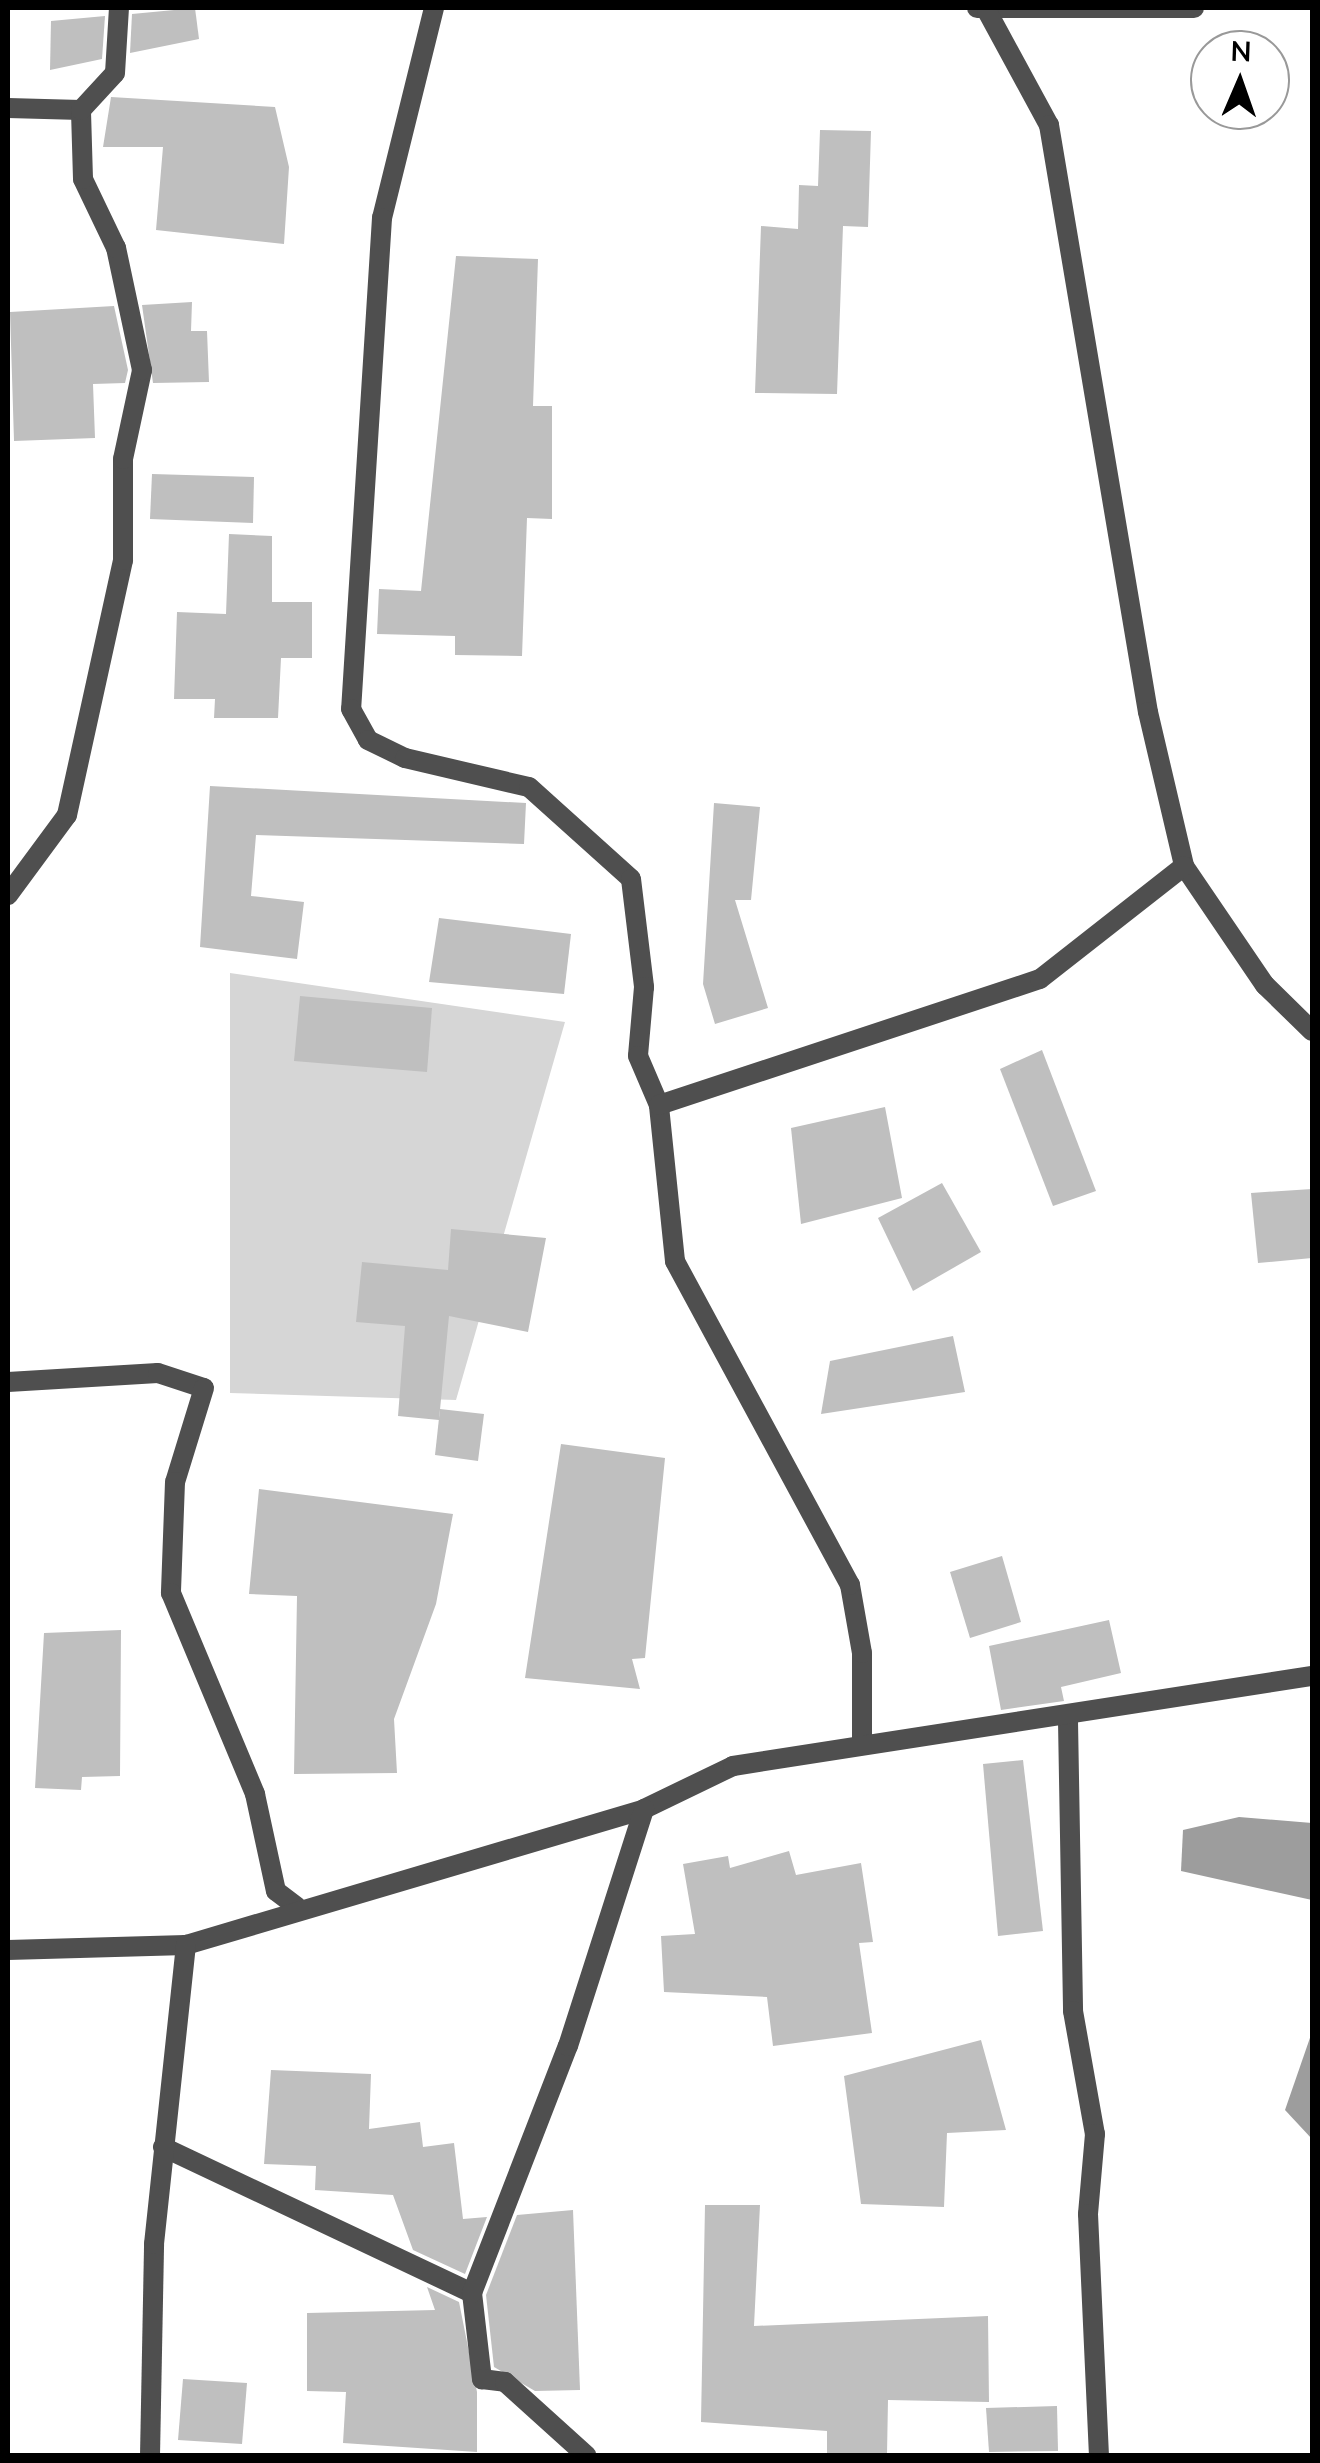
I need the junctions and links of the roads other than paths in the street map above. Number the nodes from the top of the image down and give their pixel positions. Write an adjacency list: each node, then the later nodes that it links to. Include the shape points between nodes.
1 (119, 8): 6 (street, via 115,73)
2 (1194, 8): 3 (street)
3 (982, 9): 7 (street, via 1049,125 1148,712)
4 (435, 12): 10 (street, via 382,218 351,710 368,740 405,758 529,787 630,878 644,987 638,1056)
5 (8, 108): 6 (street)
6 (81, 110): 8 (street, via 82,180 116,248 142,370 123,460 123,560 67,815)
7 (1184, 866): 9 (street, via 1265,985); 10 (street, via 1040,979)
8 (8, 895)
9 (1312, 1031)
10 (660, 1105): 14 (street, via 675,1262 850,1586 862,1653)
11 (8, 1382): 16 (street, via 158,1373 204,1388 175,1482 171,1592 255,1794 276,1891)
12 (1312, 1676): 13 (street)
13 (1068, 1721): 14 (street); 23 (street, via 1073,2011 1095,2134 1088,2214)
14 (862, 1745): 15 (street, via 733,1766)
15 (644, 1809): 16 (street); 20 (street, via 568,2046)
16 (297, 1907): 17 (street)
17 (186, 1944): 18 (street); 19 (street)
18 (8, 1950)
19 (163, 2148): 20 (street); 21 (street)
20 (472, 2293): 22 (street, via 482,2380 505,2382)
21 (150, 2456)
22 (587, 2456)
23 (1099, 2456)

